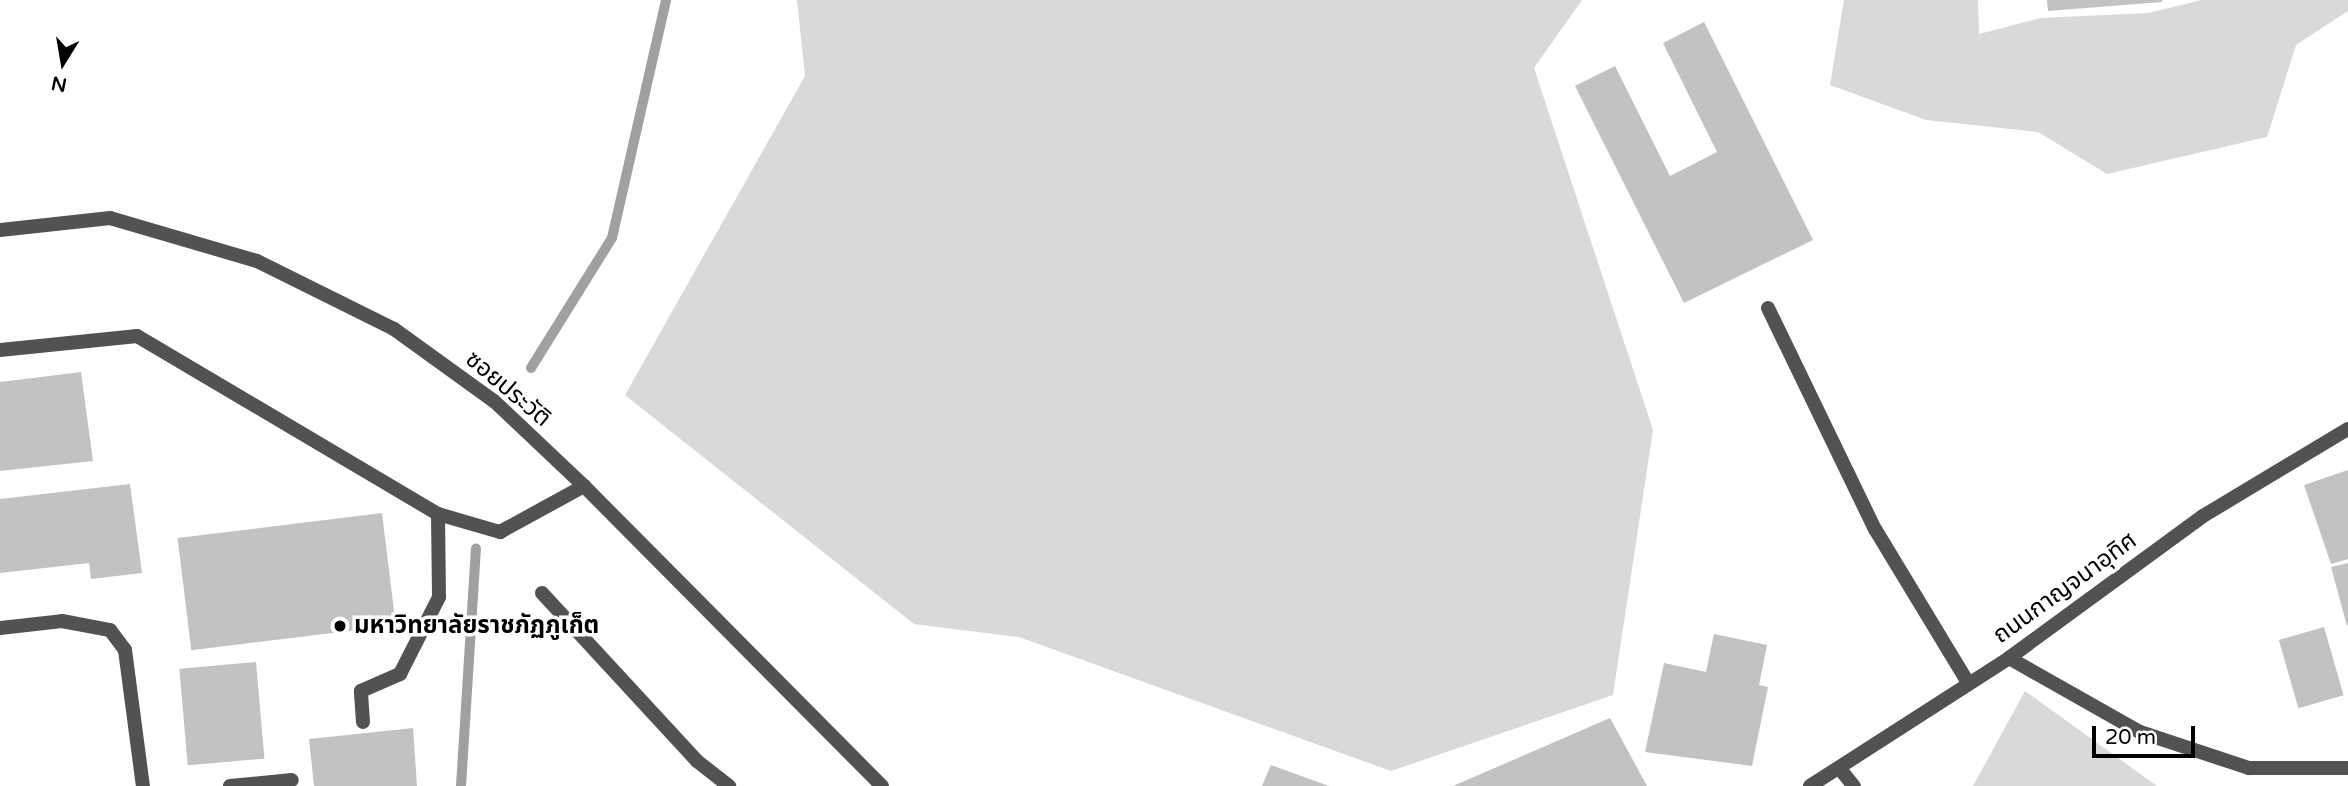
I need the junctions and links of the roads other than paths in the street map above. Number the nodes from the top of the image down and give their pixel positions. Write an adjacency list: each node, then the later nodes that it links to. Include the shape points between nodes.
1 (0, 230): 5 (street, ซอยประวัติ, via 110,218 257,261 394,329 494,401)
2 (1768, 308): 10 (street, via 1875,529)
3 (0, 350): 6 (street, via 137,336)
4 (2348, 429): 9 (street, ถนนกาญจนาอุทิศ, via 2203,516)
5 (584, 486): 6 (street, via 500,532); 18 (street, ซอยประวัติ)
6 (438, 514): 11 (street, via 439,597 400,674 361,691)
7 (542, 593): 17 (street, via 697,761)
8 (0, 628): 15 (street, via 62,621 110,630 125,650)
9 (2009, 658): 10 (street, ถนนกาญจนาอุทิศ); 12 (street, via 2140,732 2249,768)
10 (1969, 684): 13 (street, ถนนกาญจนาอุทิศ)
11 (363, 722)
12 (2348, 768)
13 (1840, 769): 19 (street, ถนนกาญจนาอุทิศ); 20 (street)
14 (292, 780): 16 (street)
15 (143, 786)
16 (230, 786)
17 (729, 786)
18 (881, 786)
19 (1811, 786)
20 (1854, 786)

